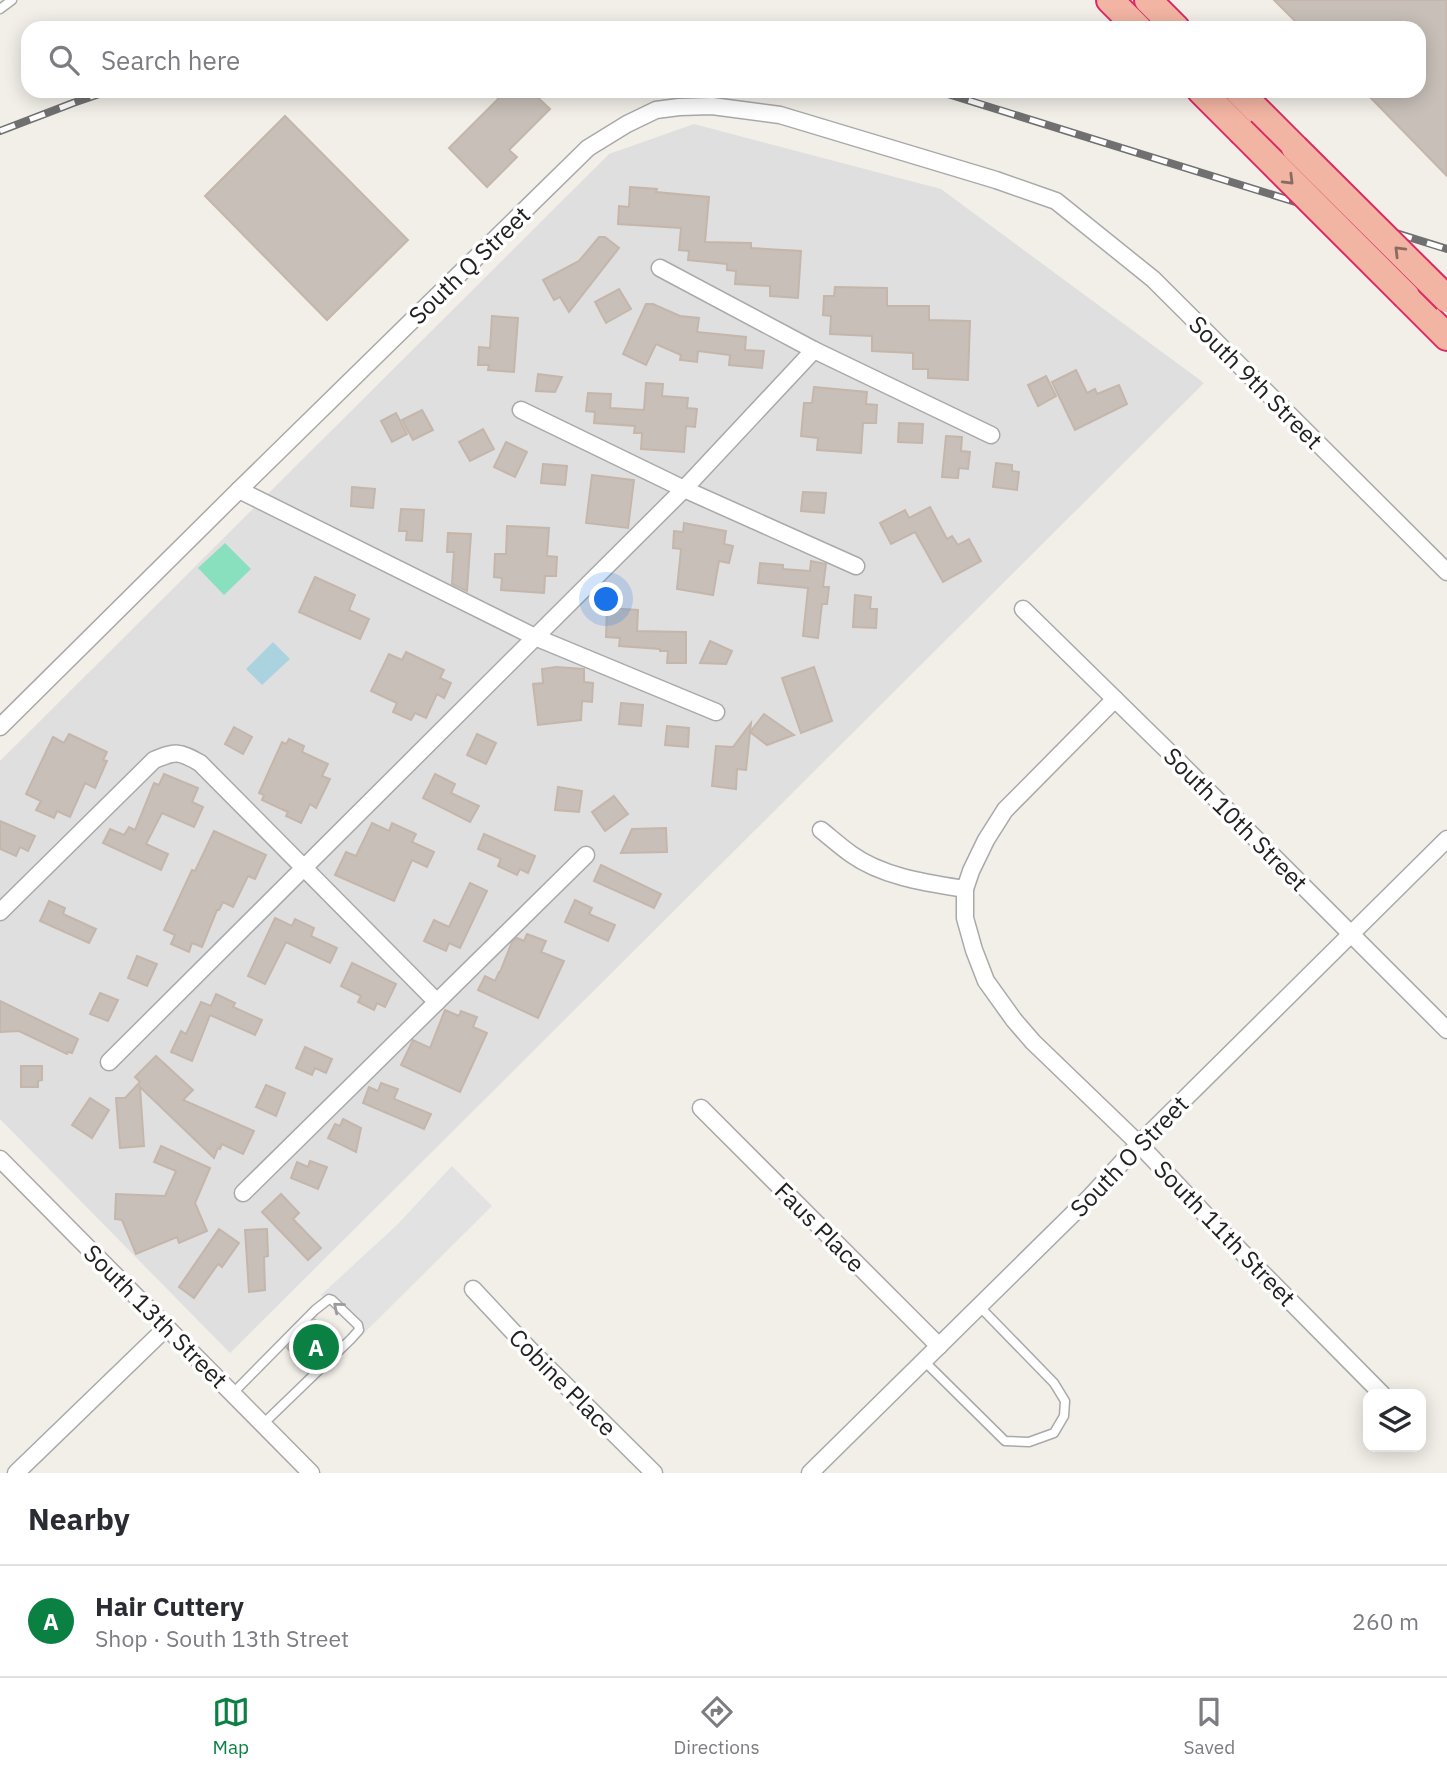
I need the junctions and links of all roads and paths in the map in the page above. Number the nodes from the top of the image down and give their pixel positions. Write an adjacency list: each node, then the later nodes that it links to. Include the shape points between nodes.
1 (12, 0): 4 (lane)
2 (1110, 0): 5 (highway)
3 (1148, 0): 6 (highway)
4 (0, 9)
5 (1131, 21)
6 (1169, 21)
7 (1208, 98): 12 (highway, one-way to 12, bridge)
8 (1245, 98): 11 (highway, one-way to 8, bridge)
9 (1056, 201): 17 (street, South Q Street, via 780,115 712,106 656,110 589,148); 19 (street, South 9th Street, via 1153,279)
10 (660, 268): 13 (street)
11 (1447, 299)
12 (1447, 337)
13 (814, 350): 15 (street); 16 (street)
14 (521, 410): 16 (street)
15 (991, 435)
16 (684, 489): 18 (street); 21 (street)
17 (239, 490): 21 (street); 24 (street, South Q Street)
18 (856, 566)
19 (1447, 572)
20 (1023, 609): 22 (street, South 10th Street)
21 (536, 637): 23 (street); 28 (street)
22 (1115, 699): 29 (street, via 1005,810 986,840); 31 (street, South 10th Street)
23 (716, 712)
24 (0, 727)
25 (821, 830): 29 (street, via 879,869)
26 (1447, 839): 31 (street, South O Street)
27 (586, 855): 32 (street)
28 (303, 868): 30 (street, via 200,763 172,752 153,760); 32 (street); 34 (street)
29 (965, 890): 36 (street, South 11th Street, via 965,918 986,981 1033,1042)
30 (0, 912)
31 (1351, 934): 33 (street, South 10th Street); 36 (street, South O Street)
32 (437, 1002): 38 (street)
33 (1447, 1030)
34 (109, 1062)
35 (701, 1108): 42 (street, Faus Place)
36 (1139, 1144): 40 (street, South O Street); 44 (street, South 11th Street)
37 (0, 1159): 41 (street, South 13th Street)
38 (243, 1193)
39 (473, 1289): 49 (street, Cobine Place)
40 (979, 1306): 42 (street, South O Street); 43 (lane, via 1054,1383 1065,1401 1064,1416 1054,1433 1029,1442 1005,1441)
41 (167, 1327): 45 (street, South 13th Street); 47 (street)
42 (939, 1346): 43 (street, South O Street)
43 (923, 1361): 50 (street, South O Street)
44 (1377, 1389)
45 (233, 1393): 46 (street, South 13th Street); 46 (lane, one-way to 45, via 351,1339 358,1325 329,1300)
46 (263, 1424): 48 (street, South 13th Street)
47 (16, 1473)
48 (312, 1473)
49 (654, 1473)
50 (810, 1473)

